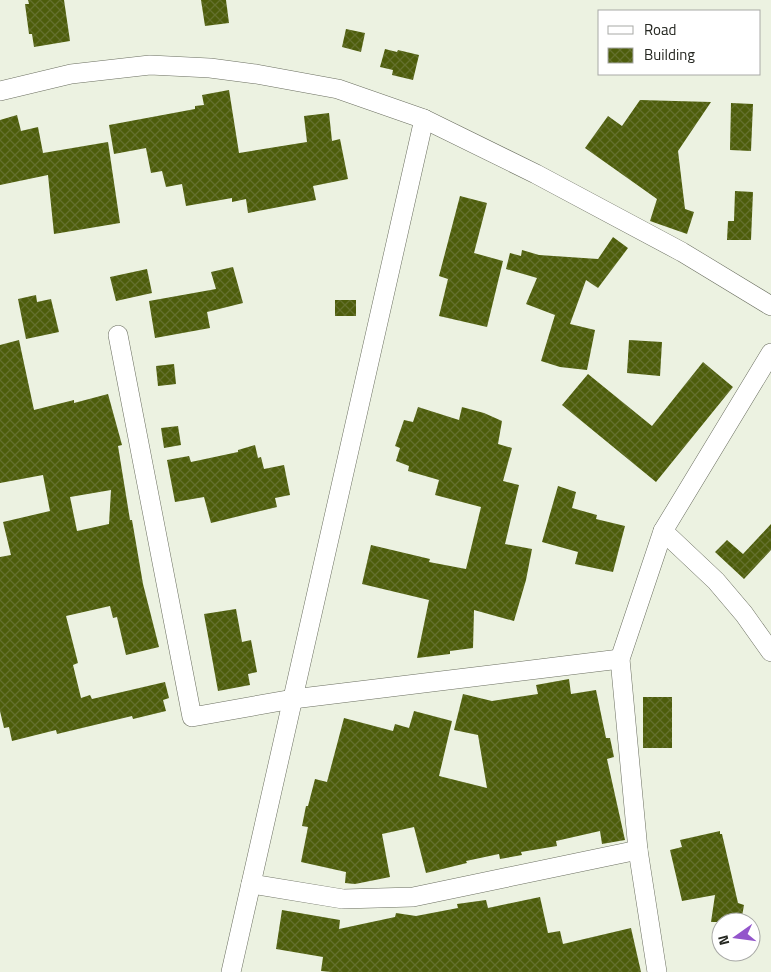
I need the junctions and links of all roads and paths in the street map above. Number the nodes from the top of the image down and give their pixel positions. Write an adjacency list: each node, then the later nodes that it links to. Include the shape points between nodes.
1 (0, 91): 2 (street, via 71,74 150,65 210,68 338,89)
2 (424, 119): 3 (street, via 682,252); 9 (street)
3 (771, 306)
4 (118, 335): 9 (street, via 192,717)
5 (771, 353): 6 (street)
6 (663, 531): 7 (street, via 716,581); 8 (street)
7 (771, 652)
8 (620, 659): 9 (street); 10 (street)
9 (293, 699): 11 (street)
10 (638, 850): 11 (street, via 413,897 343,899); 13 (street)
11 (251, 884): 12 (street)
12 (231, 972)
13 (657, 972)

